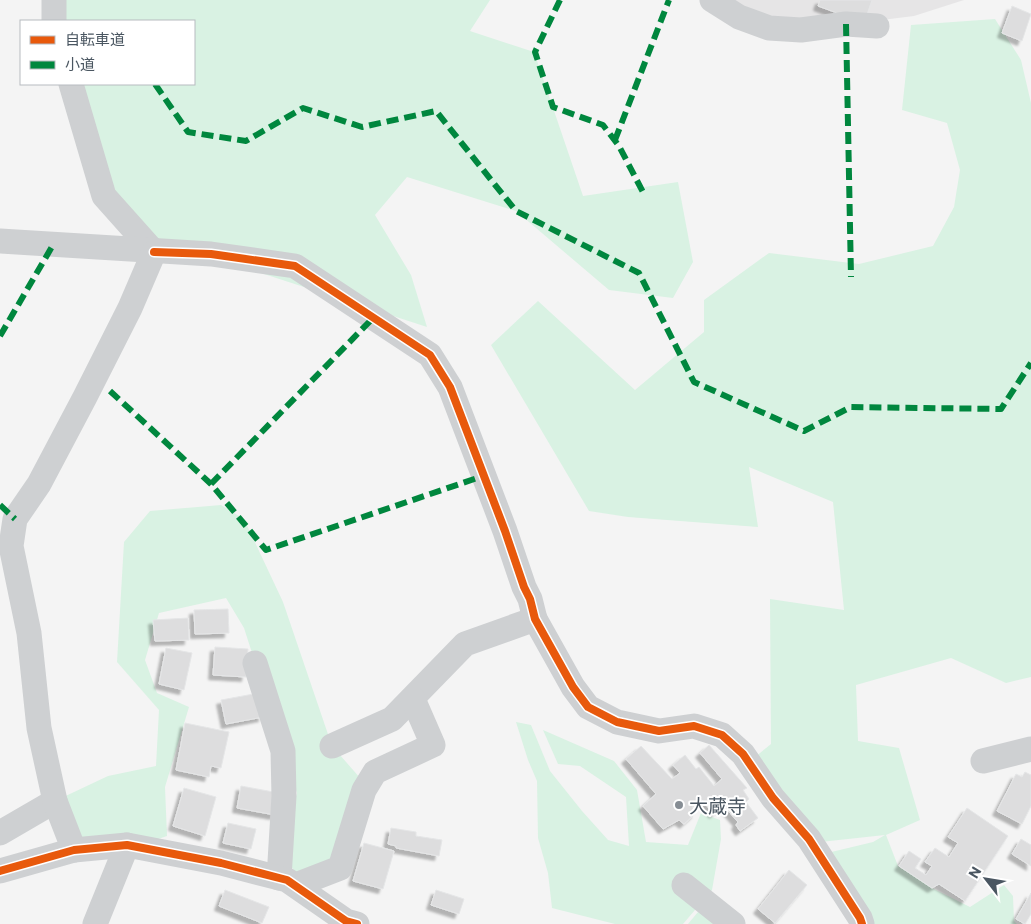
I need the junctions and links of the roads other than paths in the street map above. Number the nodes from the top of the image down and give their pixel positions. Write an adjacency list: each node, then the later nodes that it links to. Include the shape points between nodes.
1 (54, 0): 3 (street)
2 (712, 0): 4 (street, via 739,17 768,28 800,30 846,24)
3 (54, 20)
4 (878, 26)
5 (71, 85): 7 (street, via 104,196)
6 (0, 241): 7 (street)
7 (154, 252): 8 (street, via 211,254 295,266 430,355 450,388); 14 (street, via 85,397 39,484 15,519 11,546 29,633 39,728)
8 (535, 619): 10 (street, via 466,644); 24 (street, via 573,687 588,706 618,722 659,731 694,726 722,735 743,754 773,798 809,840)
9 (255, 663): 19 (street, via 283,751)
10 (413, 699): 11 (street, via 392,719); 19 (street, via 433,746 375,772 364,790 340,868)
11 (332, 746)
12 (1031, 749): 13 (street)
13 (983, 761)
14 (55, 800): 15 (street); 17 (street)
15 (0, 833)
16 (127, 844): 17 (street); 19 (street, via 221,863); 21 (street)
17 (74, 850): 18 (street)
18 (0, 871)
19 (288, 882): 22 (street, via 346,921)
20 (684, 885): 23 (street)
21 (95, 924)
22 (357, 924)
23 (733, 924)
24 (862, 924)

